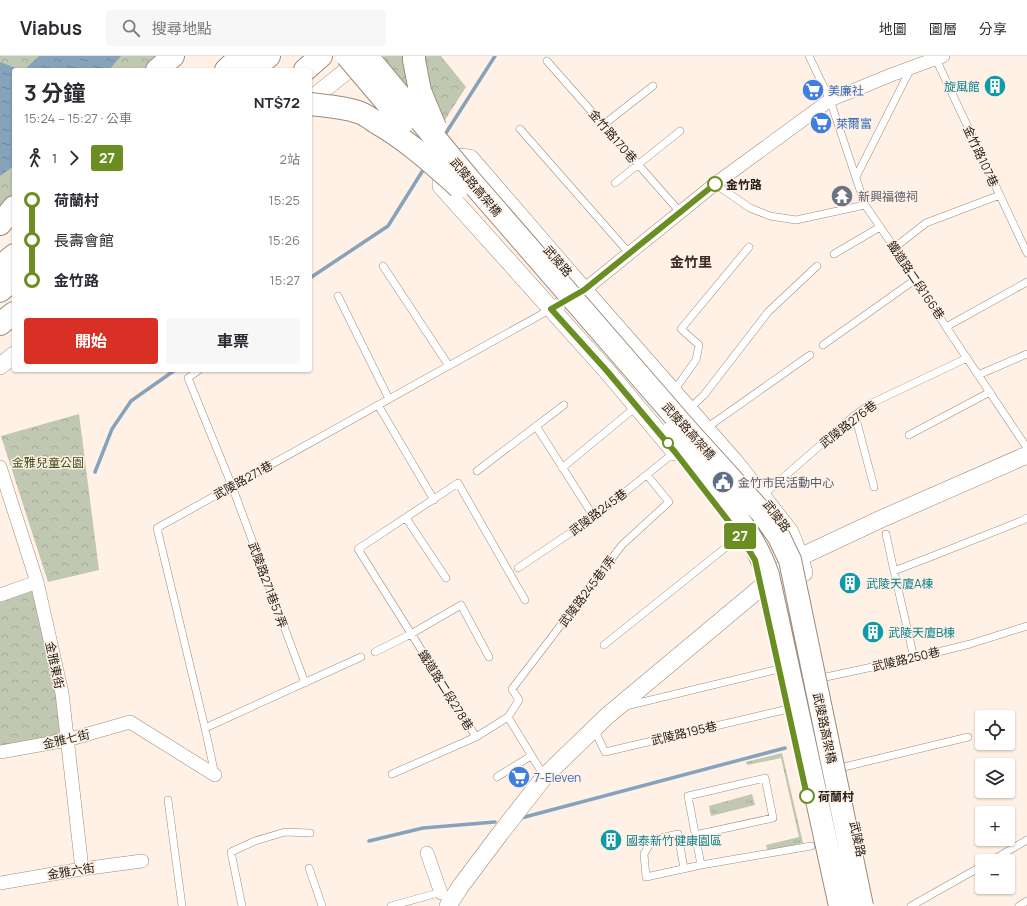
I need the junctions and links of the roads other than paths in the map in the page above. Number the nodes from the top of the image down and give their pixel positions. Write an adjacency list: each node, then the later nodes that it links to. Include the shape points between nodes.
1 (173, 56): 10 (highway)
2 (241, 56): 11 (highway)
3 (269, 56): 12 (highway)
4 (321, 56): 14 (highway)
5 (414, 56): 25 (highway, bridge, via 420,91)
6 (808, 56): 17 (lane, 鐵道路二段166巷)
7 (359, 57): 14 (lane); 16 (street); 22 (street); 25 (highway, 武陵路高架橋, bridge)
8 (938, 57): 13 (street); 28 (lane, 金竹路107巷)
9 (547, 61): 19 (lane, 金竹路170巷)
10 (158, 68)
11 (228, 68)
12 (255, 68)
13 (911, 68): 17 (street); 24 (lane)
14 (314, 75)
15 (653, 86): 19 (lane)
16 (312, 98)
17 (830, 100): 24 (lane, 鐵道路二段166巷); 27 (street)
18 (312, 104): 25 (highway, bridge, via 360,113 385,127 433,164)
19 (603, 125): 23 (lane, 金竹路170巷)
20 (520, 129): 37 (lane)
21 (680, 131): 23 (lane)
22 (441, 156): 46 (street, 武陵路, via 470,158); 49 (street, 武陵路, via 441,186)
23 (638, 164): 26 (lane); 31 (lane, 金竹路170巷)
24 (856, 177): 29 (lane, 鐵道路二段166巷)
25 (464, 183): 72 (highway, 武陵路高架橋, bridge)
26 (615, 183)
27 (715, 184): 29 (lane, via 750,208 770,216 796,220); 31 (street)
28 (1000, 195): 35 (lane, via 926,223); 36 (lane, 金竹路107巷)
29 (865, 205): 33 (lane, 鐵道路二段166巷)
30 (12, 210): 32 (highway)
31 (680, 212): 37 (street)
32 (0, 224)
33 (880, 228): 35 (lane, 鐵道路二段166巷); 38 (lane)
34 (749, 247): 64 (lane, via 681,329 699,345 696,360)
35 (894, 248): 43 (lane, 鐵道路二段166巷)
36 (1027, 253)
37 (629, 254): 46 (street)
38 (834, 254)
39 (12, 257): 42 (highway)
40 (382, 266): 61 (lane)
41 (816, 266): 72 (lane, via 768,312 704,395)
42 (0, 267)
43 (916, 280): 52 (lane, 鐵道路二段166巷); 54 (lane)
44 (12, 281): 47 (highway)
45 (1027, 282): 52 (lane)
46 (584, 290): 49 (street); 53 (street, 武陵路)
47 (0, 291)
48 (338, 296): 66 (lane)
49 (551, 309): 57 (street, 武陵路); 61 (lane, 武陵路271巷)
50 (12, 315): 51 (highway)
51 (0, 324)
52 (946, 326): 59 (lane, 鐵道路二段166巷)
53 (621, 332): 57 (street); 64 (street, 武陵路)
54 (823, 345)
55 (1027, 354): 63 (lane)
56 (810, 355): 72 (lane)
57 (594, 356): 69 (street, 武陵路)
58 (12, 357): 60 (street)
59 (967, 358): 63 (lane, 鐵道路二段166巷); 70 (lane, 武陵路276巷, via 872,403)
60 (0, 366)
61 (449, 366): 66 (lane, 武陵路271巷)
62 (196, 372): 80 (lane, 武陵路271巷57弄, via 188,378)
63 (978, 375): 65 (lane, 鐵道路二段166巷)
64 (673, 392): 72 (street, 武陵路)
65 (990, 392): 73 (lane); 74 (lane, 鐵道路二段166巷)
66 (389, 399): 67 (lane, 武陵路271巷)
67 (378, 405): 80 (lane, 武陵路271巷); 83 (lane)
68 (564, 405): 71 (lane)
69 (637, 406): 72 (street, 武陵路); 77 (lane)
70 (855, 415): 81 (lane); 82 (lane, 武陵路276巷)
71 (536, 426): 77 (lane); 78 (lane)
72 (686, 432): 79 (lane, 武陵路245巷); 82 (street, 武陵路, via 735,462); 88 (street, 武陵路); 144 (highway, 武陵路高架橋, bridge, via 752,539 768,575); 145 (highway, bridge, via 727,480 754,518 774,556); 146 (highway, 武陵路高架橋, bridge, via 763,514 779,537 790,560)
73 (909, 435)
74 (1027, 448)
75 (1027, 455): 89 (street)
76 (0, 467): 93 (street, 金雅東街)
77 (562, 468): 84 (lane)
78 (477, 471)
79 (647, 474): 84 (lane, 武陵路245巷); 110 (lane, 武陵路245巷1弄, via 669,502 622,545 512,689 519,700)
80 (232, 486): 106 (lane, 武陵路271巷57弄); 111 (lane, 武陵路271巷, via 157,528)
81 (874, 486)
82 (762, 496): 89 (street, 武陵路, via 790,532)
83 (434, 500): 85 (lane); 96 (lane, via 458,483)
84 (594, 517): 90 (lane, 武陵路245巷)
85 (406, 518): 92 (lane); 98 (lane, 鐵道路二段278巷, via 358,549)
86 (1027, 518): 91 (lane)
87 (886, 534): 91 (lane)
88 (740, 536): 94 (street, 武陵路, via 755,560); 99 (lane)
89 (800, 557): 94 (street); 105 (street, 武陵路)
90 (518, 568)
91 (894, 571): 103 (lane)
92 (446, 578)
93 (37, 582): 95 (street); 115 (street, 金雅東街, via 62,693)
94 (761, 587): 104 (street, 武陵路); 108 (street)
95 (0, 595)
96 (525, 600)
97 (1027, 626): 103 (lane, 武陵路250巷)
98 (411, 634): 100 (lane); 101 (lane, via 461,605); 113 (lane, 鐵道路二段278巷)
99 (604, 645)
100 (375, 652)
101 (489, 657)
102 (361, 658): 106 (lane)
103 (914, 658): 105 (lane, 武陵路250巷)
104 (779, 669): 107 (street, 武陵路); 108 (lane)
105 (826, 677): 107 (lane, 武陵路250巷); 118 (street, 武陵路)
106 (305, 683): 111 (lane)
107 (784, 690): 109 (street, 武陵路)
108 (616, 709): 112 (street)
109 (788, 709): 112 (lane, 武陵路195巷, via 605,752); 143 (street, 武陵路)
110 (508, 718): 113 (lane, 鐵道路二段278巷); 117 (lane)
111 (205, 728): 120 (lane, 武陵路271巷)
112 (594, 729): 121 (street)
113 (476, 737): 119 (lane)
114 (968, 737): 118 (lane)
115 (67, 740): 116 (street, 金雅七街); 120 (street, 金雅七街, via 130,722); 133 (street, 金雅東街)
116 (0, 752)
117 (531, 756): 121 (lane); 122 (lane)
118 (844, 767): 147 (street, 武陵路)
119 (392, 774)
120 (215, 775)
121 (545, 776): 137 (street, via 460,887)
122 (496, 777)
123 (168, 800): 139 (lane)
124 (310, 833): 140 (lane, via 285,832 255,840 231,852)
125 (695, 835): 125 (lane, via 688,796 765,778 773,818); 131 (lane)
126 (1027, 840): 129 (lane)
127 (811, 846): 131 (lane)
128 (427, 853): 137 (street)
129 (1002, 854)
130 (142, 861): 133 (street, 金雅六街)
131 (701, 865): 134 (lane)
132 (309, 868): 141 (lane)
133 (82, 869): 136 (street, 金雅六街)
134 (684, 869): 134 (lane, via 646,877 644,854 652,840 678,834)
135 (975, 870): 148 (lane)
136 (0, 883)
137 (444, 899): 142 (lane)
138 (1027, 901): 149 (lane)
139 (182, 906)
140 (242, 906)
141 (322, 906)
142 (391, 906)
143 (831, 906)
144 (840, 906)
145 (851, 906)
146 (862, 906)
147 (873, 906)
148 (911, 906)
149 (1019, 906)

